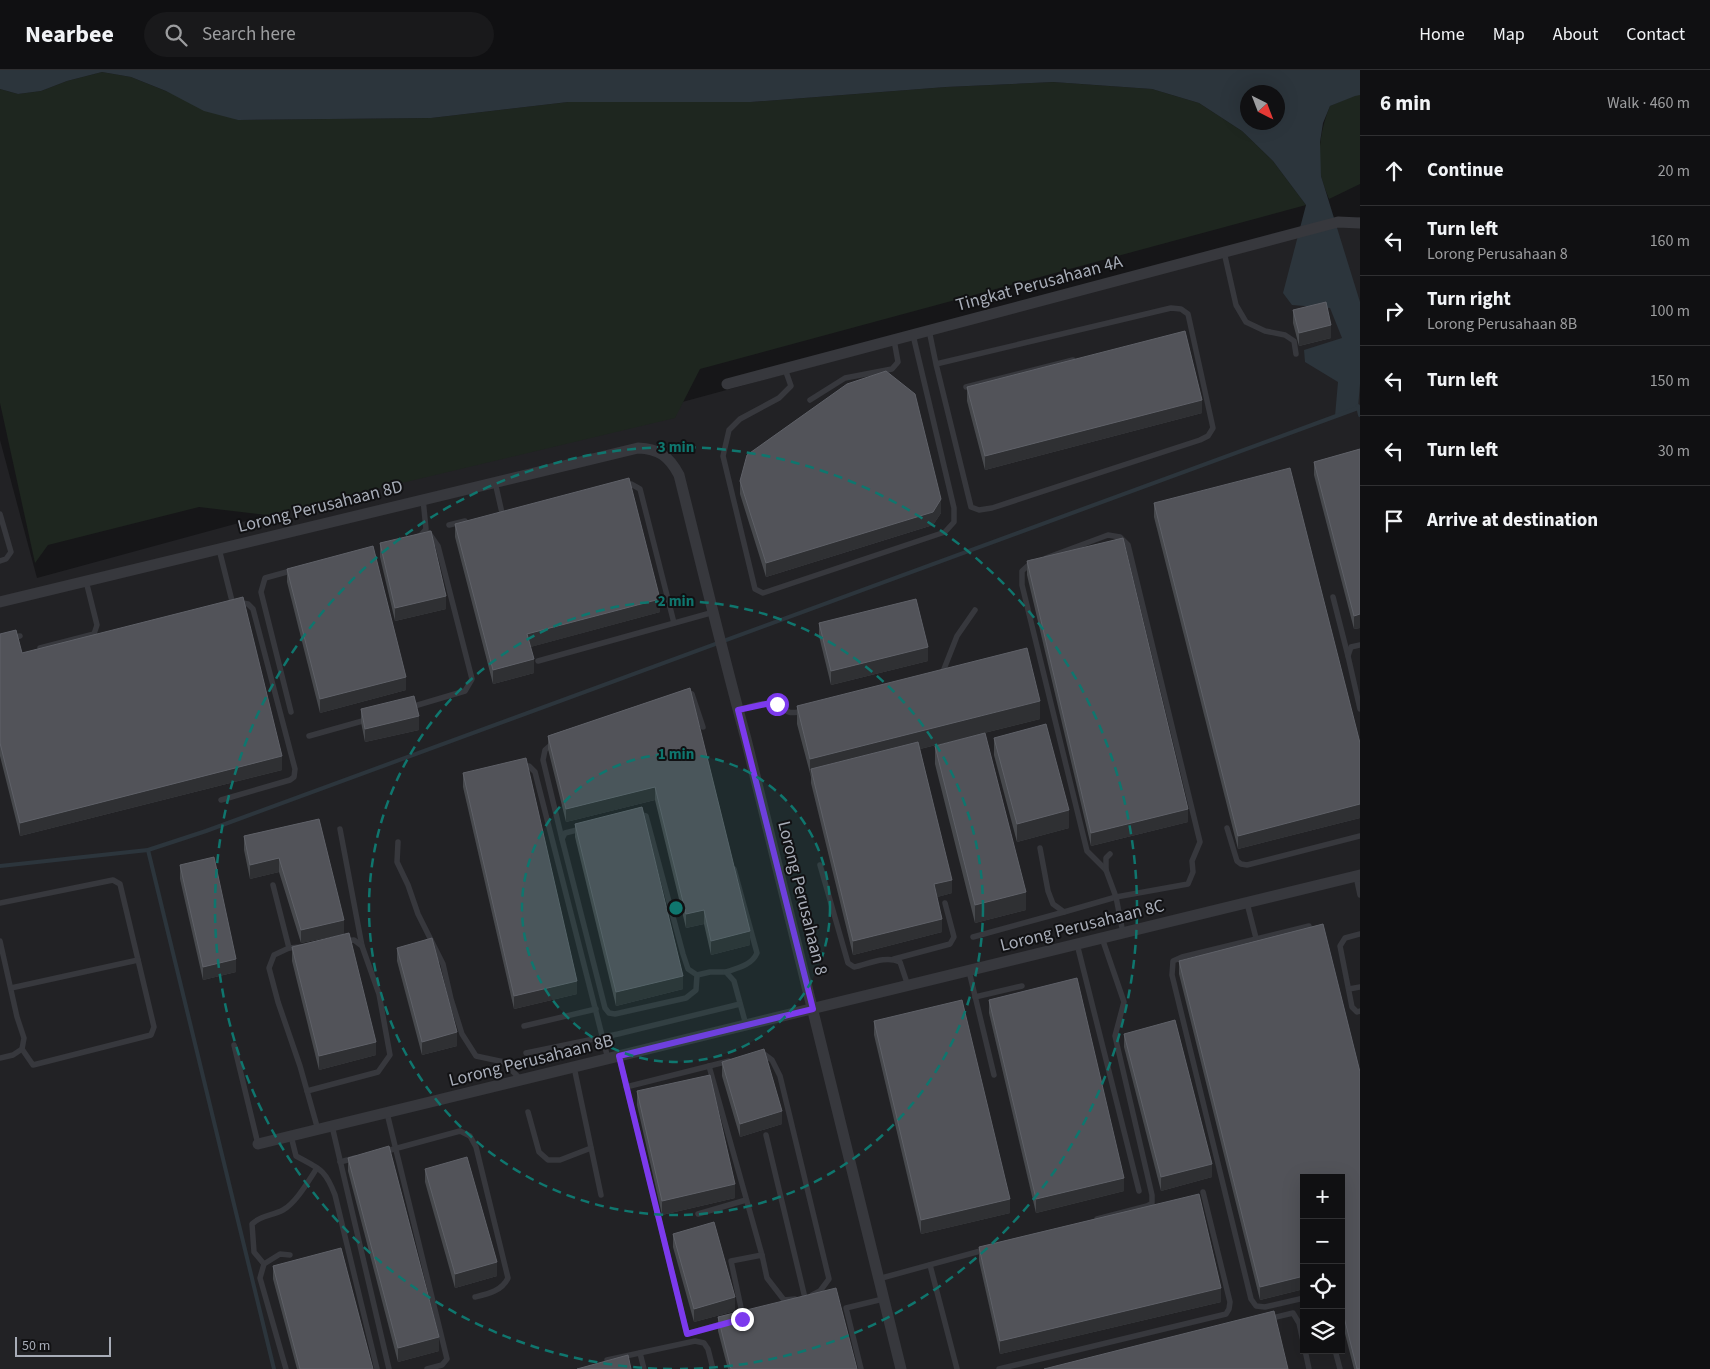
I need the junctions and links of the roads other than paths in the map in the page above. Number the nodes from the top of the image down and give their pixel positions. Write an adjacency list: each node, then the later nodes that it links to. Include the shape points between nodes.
1 (1360, 223): 2 (street, Tingkat Perusahaan 4A, via 1338,222)
2 (1224, 252): 3 (street, Tingkat Perusahaan 4A); 8 (lane, via 1236,304 1246,322 1285,335 1294,341)
3 (929, 330): 6 (street, Tingkat Perusahaan 4A); 10 (lane)
4 (1192, 330): 5 (lane); 10 (lane, via 1188,314 1171,308); 10 (lane, via 1213,428 1208,436 979,510 971,506)
5 (1182, 333)
6 (913, 335): 7 (street, Tingkat Perusahaan 4A); 11 (lane, via 954,508 954,522 945,532 763,593 755,589 723,456 729,430 740,419 779,398 791,386)
7 (894, 340): 11 (street, Tingkat Perusahaan 4A); 14 (lane, via 898,362 892,369 845,378)
8 (1296, 354)
9 (1079, 359): 13 (lane)
10 (936, 364)
11 (785, 369): 12 (street, Tingkat Perusahaan 4A)
12 (727, 384)
13 (966, 387)
14 (810, 400)
15 (650, 448): 16 (street, Lorong Perusahaan 8D, via 638,448); 36 (street, Lorong Perusahaan 8, via 672,462 679,475)
16 (495, 482): 18 (street, Lorong Perusahaan 8D); 20 (lane)
17 (613, 488): 37 (lane, via 631,484 640,489)
18 (423, 500): 25 (lane); 27 (street, Lorong Perusahaan 8D)
19 (511, 511): 20 (lane)
20 (502, 513): 22 (lane)
21 (0, 514): 28 (lane, via 11,552)
22 (493, 515)
23 (476, 519): 24 (lane)
24 (449, 525)
25 (426, 529): 26 (lane, via 421,536); 48 (lane, via 438,546 472,679 464,691)
26 (412, 538)
27 (219, 549): 30 (street, Lorong Perusahaan 8D); 32 (lane)
28 (0, 561)
29 (302, 568): 50 (lane, via 265,578 261,592)
30 (86, 581): 33 (street, Lorong Perusahaan 8D); 41 (lane, via 97,625 94,634)
31 (1334, 598): 42 (lane)
32 (232, 601): 34 (lane, via 229,606); 56 (lane, via 248,604 253,609 295,769 290,780)
33 (0, 602)
34 (221, 608)
35 (975, 610): 44 (lane, via 957,636 941,676)
36 (714, 612): 37 (lane); 49 (street, Lorong Perusahaan 8)
37 (674, 623): 43 (lane)
38 (20, 636): 39 (lane)
39 (0, 640)
40 (1360, 645): 42 (lane, via 1351,647)
41 (40, 648)
42 (1348, 656): 47 (lane)
43 (538, 661)
44 (933, 681)
45 (675, 695): 52 (lane, via 692,694)
46 (814, 709): 49 (lane, via 791,714 772,703)
47 (1360, 709)
48 (400, 710)
49 (738, 710): 106 (street, Lorong Perusahaan 8)
50 (291, 712)
51 (373, 718): 53 (lane)
52 (703, 727)
53 (309, 736)
54 (560, 740): 62 (lane, via 550,744 543,760)
55 (512, 770): 105 (lane, via 529,766 535,772)
56 (221, 800)
57 (636, 817): 95 (lane, via 646,816 683,954 688,969)
58 (589, 827): 62 (lane, via 570,831)
59 (1227, 828): 61 (lane, via 1237,860 1247,865)
60 (340, 829): 87 (lane)
61 (1360, 836)
62 (562, 839): 95 (lane, via 605,1008 609,1013 686,998 696,990)
63 (398, 842): 121 (lane, via 397,862 443,964 462,1034 476,1056 504,1062)
64 (1040, 848): 76 (lane, via 1048,891 1053,904)
65 (1110, 854): 68 (lane, via 1106,858)
66 (820, 865): 90 (lane, via 848,963 854,967)
67 (734, 867): 94 (lane, via 757,953 747,964)
68 (1106, 870): 72 (lane); 72 (lane, via 1087,851 1022,584 1022,570 1031,563 1108,536 1120,537 1128,545 1200,842 1188,884)
69 (1358, 876): 71 (lane); 75 (street, Lorong Perusahaan 8C)
70 (273, 886): 89 (lane)
71 (1360, 895)
72 (1116, 897): 76 (lane); 78 (lane)
73 (0, 903): 91 (lane, via 113,880 120,884)
74 (945, 903): 90 (lane, via 954,937 950,944)
75 (1248, 903): 78 (street, Lorong Perusahaan 8C); 82 (lane)
76 (1064, 912): 80 (lane)
77 (1309, 926): 82 (lane)
78 (1123, 933): 81 (street, Lorong Perusahaan 8C)
79 (1360, 934): 102 (lane, via 1345,938 1340,946)
80 (973, 937)
81 (1102, 938): 85 (street, Lorong Perusahaan 8C); 142 (lane, via 1124,1002 1115,1036 1152,1203)
82 (1256, 939): 88 (lane); 152 (lane, via 1182,957 1173,961 1172,975 1251,1299 1256,1306 1265,1307)
83 (0, 941): 92 (lane)
84 (336, 942): 87 (lane, via 354,940)
85 (1077, 944): 93 (street, Lorong Perusahaan 8C); 96 (lane)
86 (308, 946): 89 (lane)
87 (362, 946): 123 (lane, via 379,994 390,1055 378,1072)
88 (1258, 946)
89 (289, 948): 123 (lane, via 274,956 269,968)
90 (894, 959): 98 (lane, via 900,962)
91 (138, 960): 101 (lane); 112 (lane, via 154,1027 151,1035 33,1064)
92 (3, 968): 101 (lane)
93 (969, 971): 98 (street, Lorong Perusahaan 8C); 103 (lane)
94 (726, 972): 95 (lane); 104 (lane, via 734,982)
95 (697, 975)
96 (1086, 982): 97 (lane); 137 (lane)
97 (1079, 985)
98 (908, 986): 106 (street, Lorong Perusahaan 8C)
99 (1022, 986): 103 (lane)
100 (1360, 987): 102 (lane)
101 (10, 988): 112 (lane, via 24,1038)
102 (1349, 989): 107 (lane, via 1352,1007)
103 (975, 997): 120 (lane)
104 (740, 1004): 108 (lane); 110 (lane)
105 (596, 1009): 109 (lane); 110 (lane)
106 (813, 1009): 108 (street, Lorong Perusahaan 8B); 148 (street, Lorong Perusahaan 8)
107 (1360, 1011)
108 (746, 1025): 116 (street, Lorong Perusahaan 8B)
109 (524, 1026)
110 (603, 1037): 113 (lane); 116 (lane)
111 (234, 1045): 130 (lane)
112 (22, 1049): 115 (lane, via 14,1055)
113 (526, 1053)
114 (756, 1055): 150 (lane, via 764,1054 772,1060 780,1076 829,1279 820,1291)
115 (0, 1058)
116 (614, 1058): 119 (street, Lorong Perusahaan 8B); 122 (lane)
117 (733, 1060): 118 (lane)
118 (709, 1066): 122 (lane); 140 (lane)
119 (574, 1067): 121 (street, Lorong Perusahaan 8B); 131 (lane)
120 (994, 1075)
121 (521, 1080): 125 (street, Lorong Perusahaan 8B)
122 (626, 1087): 145 (lane, via 687,1334 742,1319 744,1316 731,1261)
123 (307, 1091): 127 (lane)
124 (528, 1112): 131 (lane, via 539,1152 548,1160 560,1160)
125 (387, 1113): 126 (street, Lorong Perusahaan 8B); 132 (lane)
126 (332, 1126): 127 (street, Lorong Perusahaan 8B); 135 (lane)
127 (318, 1130): 129 (street, Lorong Perusahaan 8B)
128 (766, 1135): 150 (lane)
129 (291, 1136): 130 (street, Lorong Perusahaan 8B); 136 (lane, via 296,1156)
130 (258, 1144)
131 (591, 1148): 139 (lane)
132 (396, 1150): 133 (lane); 149 (lane, via 460,1131 470,1136 476,1147 508,1278 505,1285 493,1292); 162 (lane, via 447,1359 442,1365)
133 (377, 1154)
134 (358, 1158): 135 (lane)
135 (340, 1162): 161 (lane)
136 (318, 1168): 146 (lane, via 284,1210 258,1218 252,1224 254,1252); 160 (lane, via 328,1177 335,1195)
137 (1139, 1191)
138 (1203, 1192): 168 (lane, via 1230,1302 1226,1314)
139 (601, 1195)
140 (746, 1200): 141 (lane); 145 (lane)
141 (698, 1214)
142 (1090, 1221)
143 (986, 1249): 147 (lane)
144 (290, 1255): 146 (lane, via 280,1254)
145 (762, 1255): 150 (lane, via 767,1278 784,1300)
146 (264, 1264): 159 (lane, via 260,1278)
147 (930, 1264): 148 (lane); 167 (lane)
148 (878, 1279): 151 (street, Lorong Perusahaan 8)
149 (475, 1297)
150 (805, 1298)
151 (883, 1299): 165 (lane, via 846,1308); 166 (street, Lorong Perusahaan 8)
152 (1300, 1299)
153 (1265, 1320): 154 (lane, via 1293,1313)
154 (1300, 1328)
155 (640, 1353): 158 (lane); 163 (lane); 164 (lane, via 695,1341 704,1343 708,1349)
156 (1306, 1354): 169 (lane)
157 (1336, 1354): 170 (lane)
158 (607, 1360)
159 (286, 1369)
160 (377, 1369)
161 (389, 1369)
162 (427, 1369)
163 (644, 1369)
164 (713, 1369)
165 (861, 1369)
166 (901, 1369)
167 (957, 1369)
168 (999, 1369)
169 (1309, 1369)
170 (1340, 1369)

